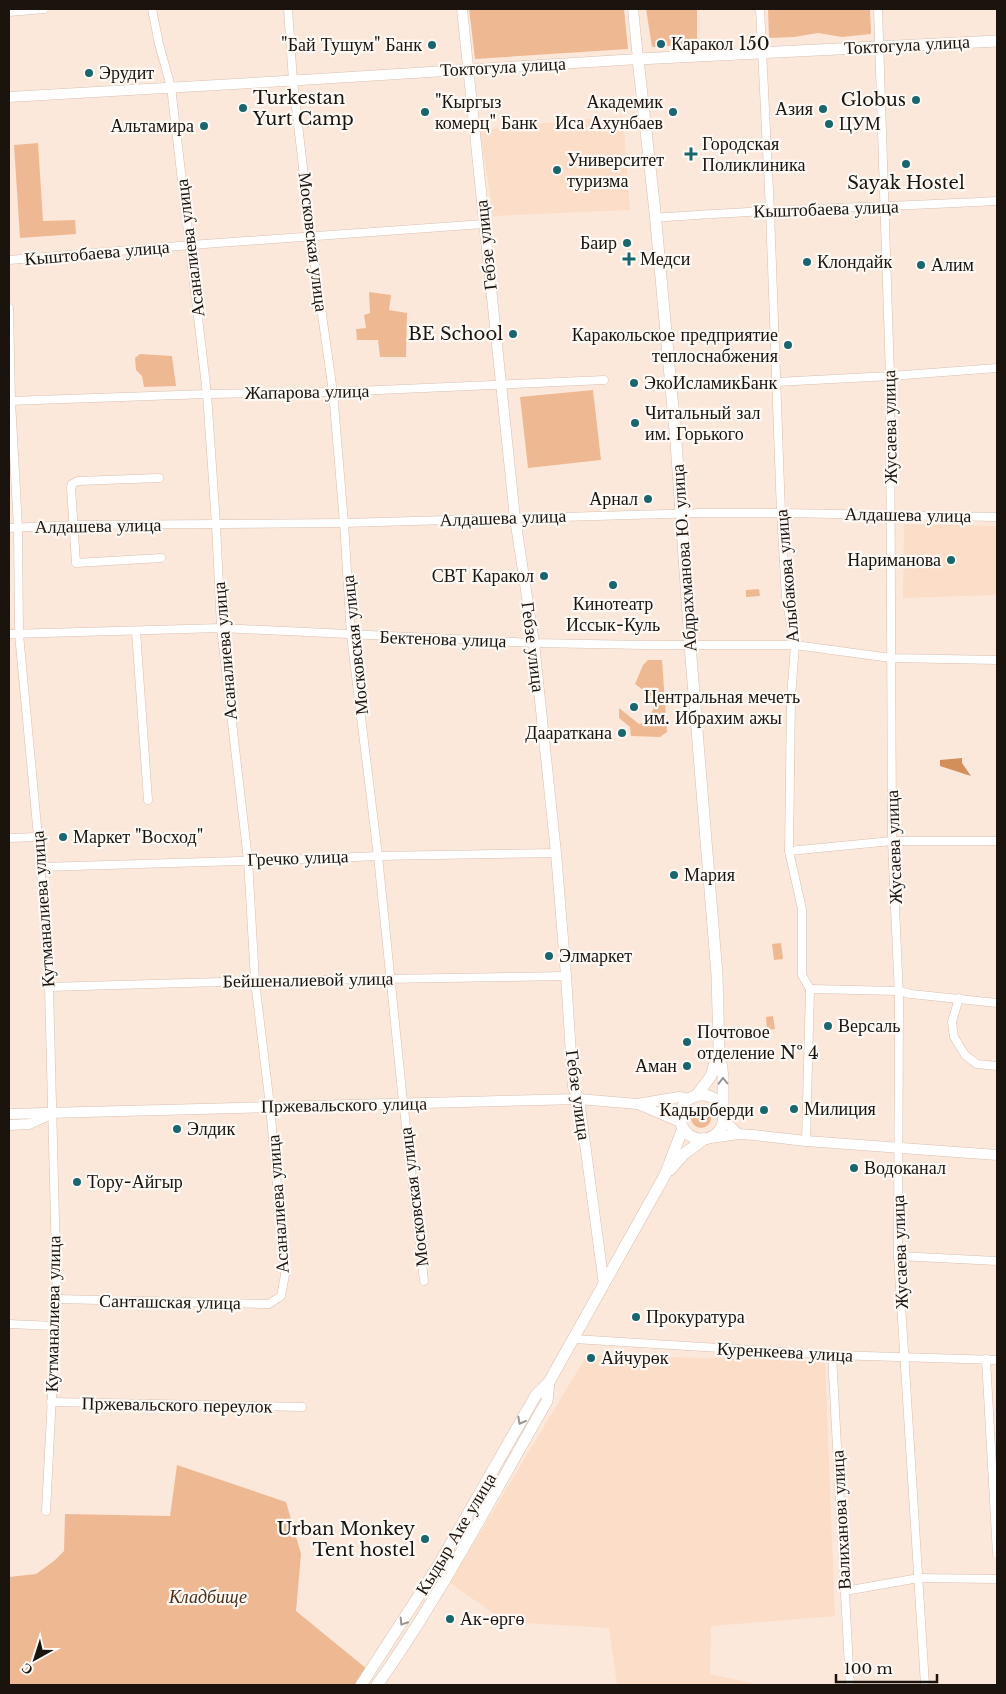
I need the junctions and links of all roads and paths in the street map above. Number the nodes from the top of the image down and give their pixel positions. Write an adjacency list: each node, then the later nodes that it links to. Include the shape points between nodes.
1 (44, 9): 8 (street)
2 (152, 9): 15 (street, Асаналиева улица)
3 (288, 9): 14 (street, Московская улица)
4 (462, 9): 13 (main road, Гебзе улица)
5 (633, 9): 12 (main road, Абдрахманова Ю. улица)
6 (760, 9): 11 (street, Алыбакова улица)
7 (878, 9): 10 (street, Жусаева улица)
8 (9, 12)
9 (997, 41): 10 (highway, Токтогула улица)
10 (880, 46): 11 (highway, Токтогула улица); 18 (street, Жусаева улица)
11 (762, 53): 12 (highway, Токтогула улица); 19 (street, Алыбакова улица)
12 (638, 59): 13 (main road, Токтогула улица); 20 (highway, Абдрахманова Ю. улица)
13 (469, 69): 14 (main road, Токтогула улица); 21 (main road, Гебзе улица)
14 (292, 81): 15 (main road, Токтогула улица); 22 (street, Московская улица)
15 (171, 87): 16 (main road, Токтогула улица); 23 (street, Асаналиева улица)
16 (9, 96)
17 (997, 201): 18 (street, Кыштобаева улица)
18 (884, 207): 19 (street, Кыштобаева улица); 27 (street, Жусаева улица)
19 (770, 211): 20 (street, Кыштобаева улица); 29 (street, Алыбакова улица)
20 (656, 218): 36 (highway, Абдрахманова Ю. улица)
21 (484, 224): 22 (street, Кыштобаева улица); 30 (main road, Гебзе улица)
22 (311, 237): 23 (street, Кыштобаева улица); 31 (street, Московская улица)
23 (191, 245): 24 (street, Кыштобаева улица); 32 (street, Асаналиева улица)
24 (9, 260)
25 (9, 308): 33 (street, Кутманалиева улица)
26 (997, 368): 27 (street)
27 (890, 376): 29 (street); 37 (street, Жусаева улица)
28 (604, 380): 30 (street, Жапарова улица)
29 (776, 382): 35 (street, Алыбакова улица)
30 (502, 384): 31 (street, Жапарова улица); 39 (main road, Гебзе улица)
31 (333, 392): 32 (street, Жапарова улица); 40 (street, Московская улица)
32 (207, 394): 33 (street, Жапарова улица); 41 (street, Асаналиева улица)
33 (10, 401): 44 (street, Кутманалиева улица)
34 (159, 478): 42 (street, via 74,482 71,488)
35 (781, 513): 36 (street, Алдашева улица); 37 (street, Алдашева улица); 53 (street, Алыбакова улица, via 786,598)
36 (681, 514): 39 (street, Алдашева улица); 52 (highway, Абдрахманова Ю. улица)
37 (891, 515): 38 (street, Алдашева улица); 54 (street, Жусаева улица)
38 (997, 517)
39 (515, 518): 40 (street, Алдашева улица); 51 (main road, Гебзе улица)
40 (344, 523): 41 (street, Алдашева улица); 50 (street, Московская улица)
41 (216, 524): 42 (street, Алдашева улица); 46 (street, Асаналиева улица)
42 (74, 525): 44 (street, Алдашева улица); 45 (street, via 76,563)
43 (9, 528): 44 (street, Алдашева улица)
44 (18, 528): 49 (street, Кутманалиева улица)
45 (160, 558)
46 (221, 628): 47 (street, Бектенова улица); 50 (street, Бектенова улица); 64 (street, Асаналиева улица)
47 (136, 631): 49 (street, Бектенова улица); 56 (street)
48 (9, 634): 49 (street, Бектенова улица)
49 (19, 634): 57 (street, Кутманалиева улица)
50 (351, 635): 51 (street, Бектенова улица); 63 (street, Московская улица)
51 (534, 642): 52 (street, Бектенова улица); 62 (main road, Гебзе улица)
52 (690, 645): 53 (street, Бектенова улица); 74 (highway, Абдрахманова Ю. улица, via 717,975)
53 (795, 645): 54 (street, Бектенова улица); 61 (street, Алыбакова улица)
54 (892, 658): 55 (street, Бектенова улица); 60 (street, Жусаева улица)
55 (997, 660)
56 (148, 800)
57 (38, 837): 58 (street); 65 (street, Кутманалиева улица)
58 (9, 838)
59 (997, 841): 60 (street)
60 (892, 842): 61 (street); 71 (street, Жусаева улица)
61 (789, 851): 70 (street, Алыбакова улица, via 802,909 802,975)
62 (556, 853): 63 (street, Гречко улица); 66 (main road, Гебзе улица)
63 (378, 856): 64 (street, Гречко улица); 67 (street, Московская улица)
64 (248, 860): 65 (street, Гречко улица); 68 (street, Асаналиева улица)
65 (41, 866): 69 (street, Кутманалиева улица)
66 (566, 976): 67 (street, Бейшеналиевой улица); 77 (main road, Гебзе улица, via 573,1087)
67 (391, 979): 68 (street, Бейшеналиевой улица); 78 (street, Московская улица)
68 (254, 981): 69 (street, Бейшеналиевой улица); 80 (street, Асаналиева улица)
69 (49, 987): 81 (street, Кутманалиева улица)
70 (810, 989): 71 (street); 88 (street, Алыбакова улица)
71 (899, 991): 72 (street); 89 (street, Жусаева улица)
72 (958, 998): 73 (street); 75 (street, via 952,1022 954,1037 965,1055 977,1064)
73 (997, 1003)
74 (719, 1048): 76 (highway, Абдрахманова Ю. улица, via 711,1076); 83 (highway, Абдрахманова Ю. улица, one-way to 74)
75 (997, 1066)
76 (693, 1098): 79 (main road, Пржевальского улица); 83 (highway, via 703,1096 714,1100); 85 (highway, via 682,1109)
77 (579, 1099): 78 (main road, Пржевальского улица); 79 (main road, Пржевальского улица); 95 (main road, Гебзе улица)
78 (404, 1104): 80 (main road, Пржевальского улица); 94 (street, Московская улица)
79 (637, 1104): 85 (main road, Пржевальского улица)
80 (270, 1106): 81 (main road, Пржевальского улица); 96 (street, Асаналиева улица, via 285,1275)
81 (52, 1113): 82 (main road, Пржевальского улица); 84 (main road, Пржевальского улица, via 29,1124); 97 (street, Кутманалиева улица)
82 (9, 1114)
83 (723, 1116): 86 (main road); 87 (highway, via 719,1130)
84 (9, 1125)
85 (681, 1125): 87 (highway, via 692,1137); 91 (highway, Кыдыр Аке улица)
86 (738, 1134): 87 (main road); 88 (main road)
87 (707, 1138): 91 (highway, Кыдыр Аке улица, via 684,1154)
88 (806, 1141): 89 (main road)
89 (899, 1148): 90 (main road); 92 (street, Жусаева улица)
90 (997, 1156)
91 (665, 1175): 95 (highway, Кыдыр Аке улица)
92 (898, 1256): 93 (street); 102 (street, Жусаева улица)
93 (997, 1261)
94 (424, 1281)
95 (604, 1285): 100 (highway, Кыдыр Аке улица)
96 (281, 1296): 97 (street, Санташская улица, via 270,1304)
97 (57, 1299): 99 (street, Кутманалиева улица)
98 (9, 1324): 99 (street)
99 (55, 1326): 106 (street, Кутманалиева улица)
100 (574, 1339): 101 (street, Куренкеева улица); 105 (highway, Кыдыр Аке улица)
101 (832, 1355): 102 (street, Куренкеева улица); 114 (street, Валиханова улица)
102 (905, 1358): 103 (street, Куренкеева улица); 112 (street, Жусаева улица)
103 (986, 1359): 104 (street, Куренкеева улица); 109 (street)
104 (997, 1360)
105 (549, 1382): 110 (highway, Кыдыр Аке улица, one-way to 110, via 536,1395); 111 (highway, Кыдыр Аке улица, via 547,1401)
106 (51, 1402): 107 (street, Пржевальского переулок); 108 (street, Кутманалиева улица)
107 (302, 1407)
108 (46, 1511)
109 (997, 1554)
110 (438, 1566): 111 (highway); 115 (highway, Кыдыр Аке улица, one-way to 115)
111 (448, 1573): 116 (highway, Кыдыр Аке улица)
112 (919, 1578): 113 (street); 114 (street); 121 (street, Жусаева улица)
113 (997, 1579)
114 (845, 1591): 120 (street, Валиханова улица)
115 (381, 1656): 116 (highway); 117 (highway, Кыдыр Аке улица)
116 (393, 1663): 118 (highway, Кыдыр Аке улица)
117 (371, 1671): 118 (highway); 119 (highway, Кыдыр Аке улица)
118 (380, 1682)
119 (361, 1685)
120 (850, 1685)
121 (925, 1685)

